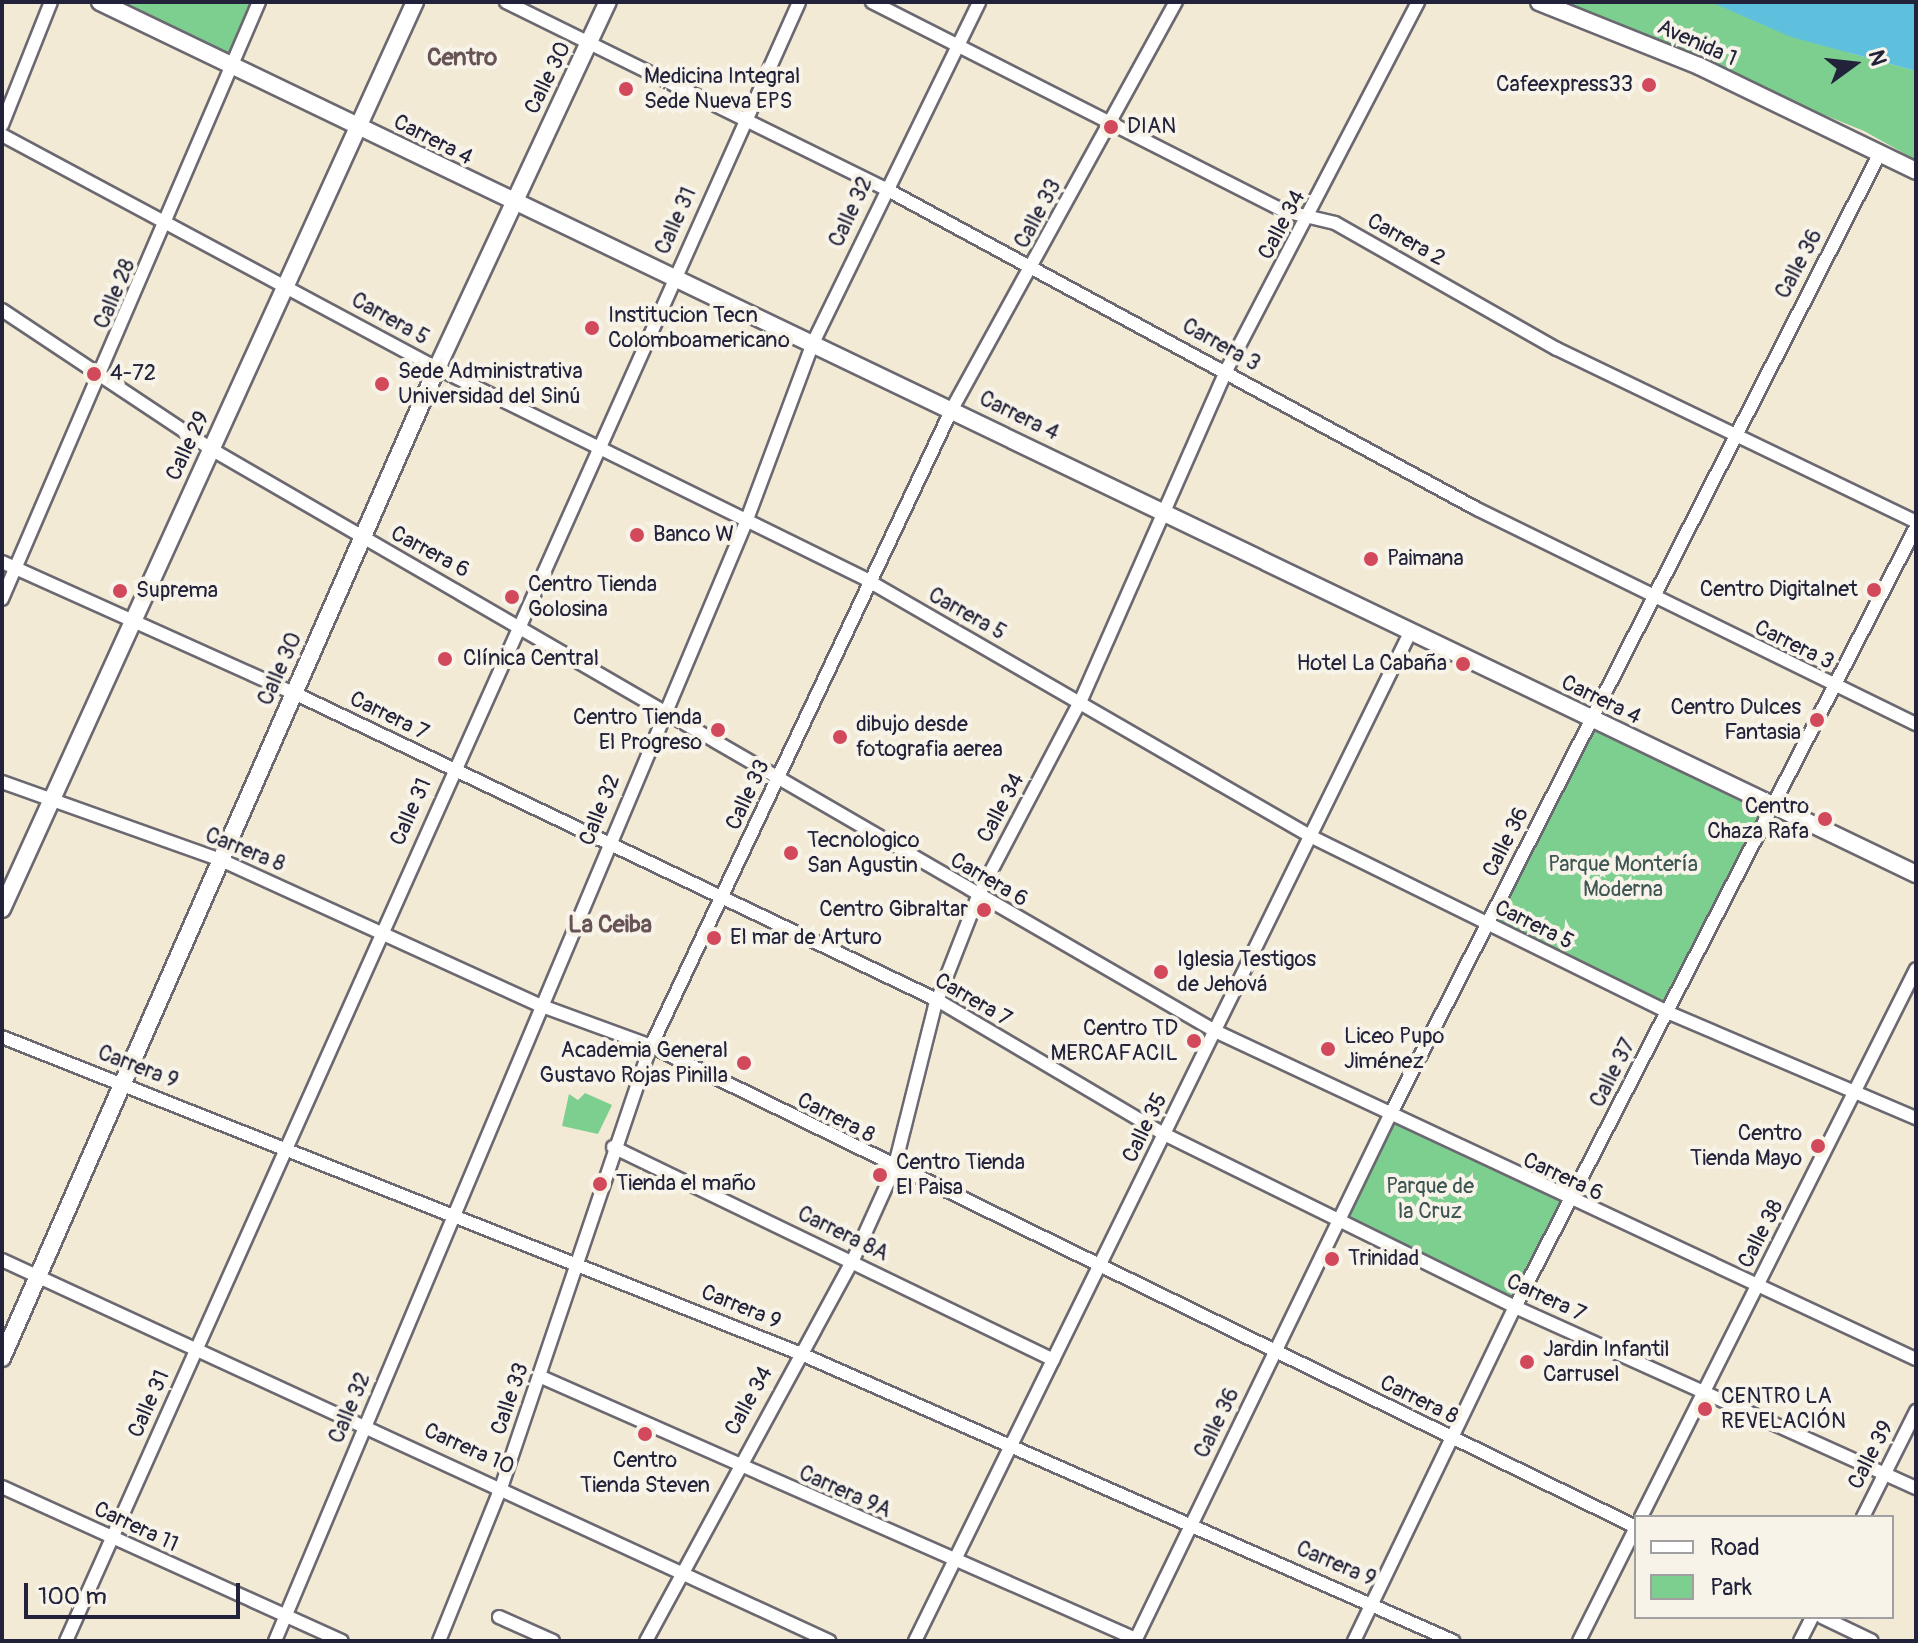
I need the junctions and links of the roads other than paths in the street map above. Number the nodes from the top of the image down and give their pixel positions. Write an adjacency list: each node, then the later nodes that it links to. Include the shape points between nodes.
1 (51, 2): 18 (street)
2 (100, 2): 15 (street, Carrera 4)
3 (259, 2): 15 (street, Calle 28)
4 (415, 2): 19 (street, Calle 29)
5 (506, 2): 13 (street, Carrera 3)
6 (608, 2): 13 (street, Calle 30)
7 (799, 2): 17 (street, Calle 31)
8 (872, 2): 14 (street, Carrera 2)
9 (979, 2): 14 (street, Calle 32)
10 (1176, 2): 16 (street, Calle 33)
11 (1418, 2): 25 (street, Calle 34)
12 (1539, 2): 21 (street, Avenida 1)
13 (591, 41): 17 (street, Carrera 3); 24 (street, Calle 30)
14 (959, 44): 16 (street, Carrera 2); 23 (street, Calle 32)
15 (232, 67): 19 (street, Carrera 4); 26 (street, Calle 28)
16 (1111, 119): 25 (street, Carrera 2, via 1284,211); 27 (street, Calle 33)
17 (742, 121): 23 (street, Carrera 3); 28 (street, Calle 31)
18 (2, 125)
19 (359, 127): 24 (street, Carrera 4); 29 (street, Calle 29)
20 (2, 135): 26 (street, Carrera 5)
21 (1880, 153): 22 (street, Avenida 1); 36 (street, Calle 36)
22 (1916, 171)
23 (884, 188): 27 (street, Carrera 3); 31 (street, Calle 32)
24 (511, 204): 28 (street, Carrera 4); 32 (street, Calle 30)
25 (1310, 216): 33 (street, Calle 34); 36 (street, Carrera 2)
26 (167, 222): 29 (street, Carrera 5); 34 (street, Calle 28)
27 (1032, 267): 33 (street, Carrera 3); 35 (street, Calle 33)
28 (672, 280): 31 (street, Carrera 4); 37 (street, Calle 31)
29 (284, 285): 32 (street, Carrera 5); 38 (street, Calle 29)
30 (2, 310): 34 (street, Carrera 6)
31 (813, 343): 35 (street, Carrera 4); 40 (street, Calle 32)
32 (437, 368): 37 (street, Carrera 5); 42 (street, Calle 30)
33 (1226, 371): 39 (street, Calle 34); 46 (street, Carrera 3)
34 (102, 376): 38 (street, Carrera 6); 44 (street, Calle 28)
35 (952, 409): 39 (street, Carrera 4); 45 (street, Calle 33)
36 (1736, 438): 41 (street, Carrera 2); 46 (street, Calle 36)
37 (596, 447): 40 (street, Carrera 5); 49 (street, Calle 31)
38 (211, 449): 42 (street, Carrera 6); 48 (street, Calle 29)
39 (1165, 512): 50 (street, Carrera 4); 53 (street, Calle 34)
40 (746, 522): 45 (street, Carrera 5); 54 (street, Calle 32)
41 (1916, 524): 51 (street, Calle 37)
42 (362, 537): 49 (street, Carrera 6); 52 (street, Calle 30)
43 (2, 562): 44 (street, Carrera 7)
44 (15, 568): 47 (street, Calle 28); 48 (street, Carrera 7)
45 (867, 580): 53 (street, Carrera 5); 58 (street, Calle 33)
46 (1654, 598): 51 (street, Carrera 3); 55 (street, Calle 36)
47 (2, 599)
48 (131, 621): 52 (street, Carrera 7); 60 (street, Calle 29)
49 (517, 621): 54 (street, Carrera 6); 57 (street, Calle 31)
50 (1410, 633): 55 (street, Carrera 4); 62 (street, Calle 35)
51 (1831, 685): 56 (street, Carrera 3); 61 (street, Calle 37)
52 (294, 693): 57 (street, Carrera 7); 64 (street, Calle 30)
53 (1081, 700): 62 (street, Carrera 5); 66 (street, Calle 34)
54 (662, 714): 58 (street, Carrera 6); 63 (street, Calle 32)
55 (1591, 720): 61 (street, Carrera 4); 69 (street, Calle 36)
56 (1916, 724)
57 (452, 769): 63 (street, Carrera 7); 70 (street, Calle 31)
58 (778, 779): 66 (street, Carrera 6); 67 (street, Calle 33)
59 (2, 782): 60 (street, Carrera 8)
60 (52, 803): 64 (street, Carrera 8); 68 (street, Calle 29)
61 (1770, 805): 65 (street, Carrera 4); 74 (street, Calle 37)
62 (1310, 836): 69 (street, Carrera 5); 75 (street, Calle 35)
63 (608, 845): 67 (street, Carrera 7); 73 (street, Calle 32)
64 (221, 860): 70 (street, Carrera 8); 78 (street, Calle 30)
65 (1916, 874)
66 (978, 896): 72 (street, Calle 34); 75 (street, Carrera 6)
67 (719, 900): 72 (street, Carrera 7); 77 (street, Calle 33)
68 (2, 909)
69 (1486, 925): 74 (street, Carrera 5); 80 (street, Calle 36)
70 (381, 929): 73 (street, Carrera 8); 83 (street, Calle 31)
71 (1916, 969): 79 (street, Calle 38)
72 (937, 1000): 82 (street, Carrera 7); 85 (street, Calle 34)
73 (539, 1005): 77 (street, Carrera 8); 87 (street, Calle 32)
74 (1667, 1012): 79 (street, Carrera 5); 86 (street, Calle 37)
75 (1215, 1031): 80 (street, Carrera 6); 82 (street, Calle 35)
76 (2, 1037): 78 (street, Carrera 9)
77 (651, 1046): 84 (street, Calle 33); 85 (street, Carrera 8)
78 (125, 1082): 83 (street, Carrera 9); 93 (street, Calle 30)
79 (1855, 1091): 81 (street, Carrera 5); 94 (street, Calle 38)
80 (1389, 1117): 86 (street, Carrera 6); 88 (street, Calle 36)
81 (1916, 1118)
82 (1164, 1134): 88 (street, Carrera 7); 92 (street, Calle 35)
83 (285, 1147): 87 (street, Carrera 9); 96 (street, Calle 31)
84 (613, 1147): 90 (street, Carrera 8A); 91 (street, Calle 33)
85 (894, 1169): 90 (street, Calle 34); 92 (street, Carrera 8)
86 (1569, 1202): 94 (street, Carrera 6); 95 (street, Calle 37)
87 (452, 1215): 91 (street, Carrera 9); 105 (street, Calle 32)
88 (1340, 1221): 95 (street, Carrera 7); 97 (street, Calle 36)
89 (2, 1260): 93 (street, Carrera 10)
90 (853, 1260): 98 (street, Calle 34); 101 (street, Carrera 8A)
91 (579, 1262): 98 (street, Carrera 9); 102 (street, Calle 33)
92 (1099, 1268): 97 (street, Carrera 8); 101 (street, Calle 35)
93 (41, 1275): 96 (street, Carrera 10); 99 (street, Calle 30)
94 (1757, 1287): 100 (street, Carrera 6); 103 (street, Calle 38)
95 (1515, 1307): 103 (street, Carrera 7); 106 (street, Calle 37)
96 (195, 1349): 105 (street, Carrera 10); 118 (street, Calle 31)
97 (1273, 1352): 106 (street, Carrera 8); 115 (street, Calle 36)
98 (799, 1353): 107 (street, Carrera 9); 108 (street, Calle 34)
99 (2, 1358)
100 (1916, 1359)
101 (1053, 1360): 107 (street, Calle 35)
102 (539, 1376): 108 (street, Carrera 9A); 110 (street, Calle 33)
103 (1704, 1392): 109 (street, Carrera 7); 113 (street, Calle 38)
104 (1916, 1411): 109 (street, Calle 39)
105 (364, 1425): 110 (street, Carrera 10); 122 (street, Calle 32)
106 (1451, 1438): 116 (street, Carrera 8); 121 (street, Calle 37)
107 (1012, 1444): 115 (street, Carrera 9); 119 (street, Calle 35)
108 (736, 1466): 119 (street, Carrera 9A); 120 (street, Calle 34)
109 (1885, 1473): 112 (street, Carrera 7); 114 (street, Calle 39)
110 (502, 1485): 120 (street, Carrera 10); 130 (street, Calle 33)
111 (2, 1487): 118 (street, Carrera 11)
112 (1916, 1488)
113 (1642, 1515)
114 (1864, 1515)
115 (1190, 1523): 121 (street, Carrera 9); 126 (street, Calle 36)
116 (1634, 1526)
117 (1634, 1531): 137 (street)
118 (112, 1538): 122 (street, Carrera 11); 127 (street, Calle 31)
119 (954, 1561): 126 (street, Carrera 9A); 134 (street, Calle 35)
120 (679, 1576): 132 (street, Calle 34); 133 (street, Carrera 10)
121 (1373, 1601): 135 (street, Calle 37); 136 (street, Carrera 9)
122 (285, 1616): 128 (street, Calle 32); 129 (street, Carrera 11)
123 (499, 1617): 131 (street)
124 (1811, 1619): 138 (street)
125 (1826, 1619): 139 (street)
126 (1136, 1640)
127 (66, 1641)
128 (275, 1641)
129 (342, 1641)
130 (439, 1641)
131 (553, 1641)
132 (646, 1641)
133 (829, 1641)
134 (915, 1641)
135 (1354, 1641)
136 (1453, 1641)
137 (1579, 1641)
138 (1800, 1641)
139 (1872, 1641)

